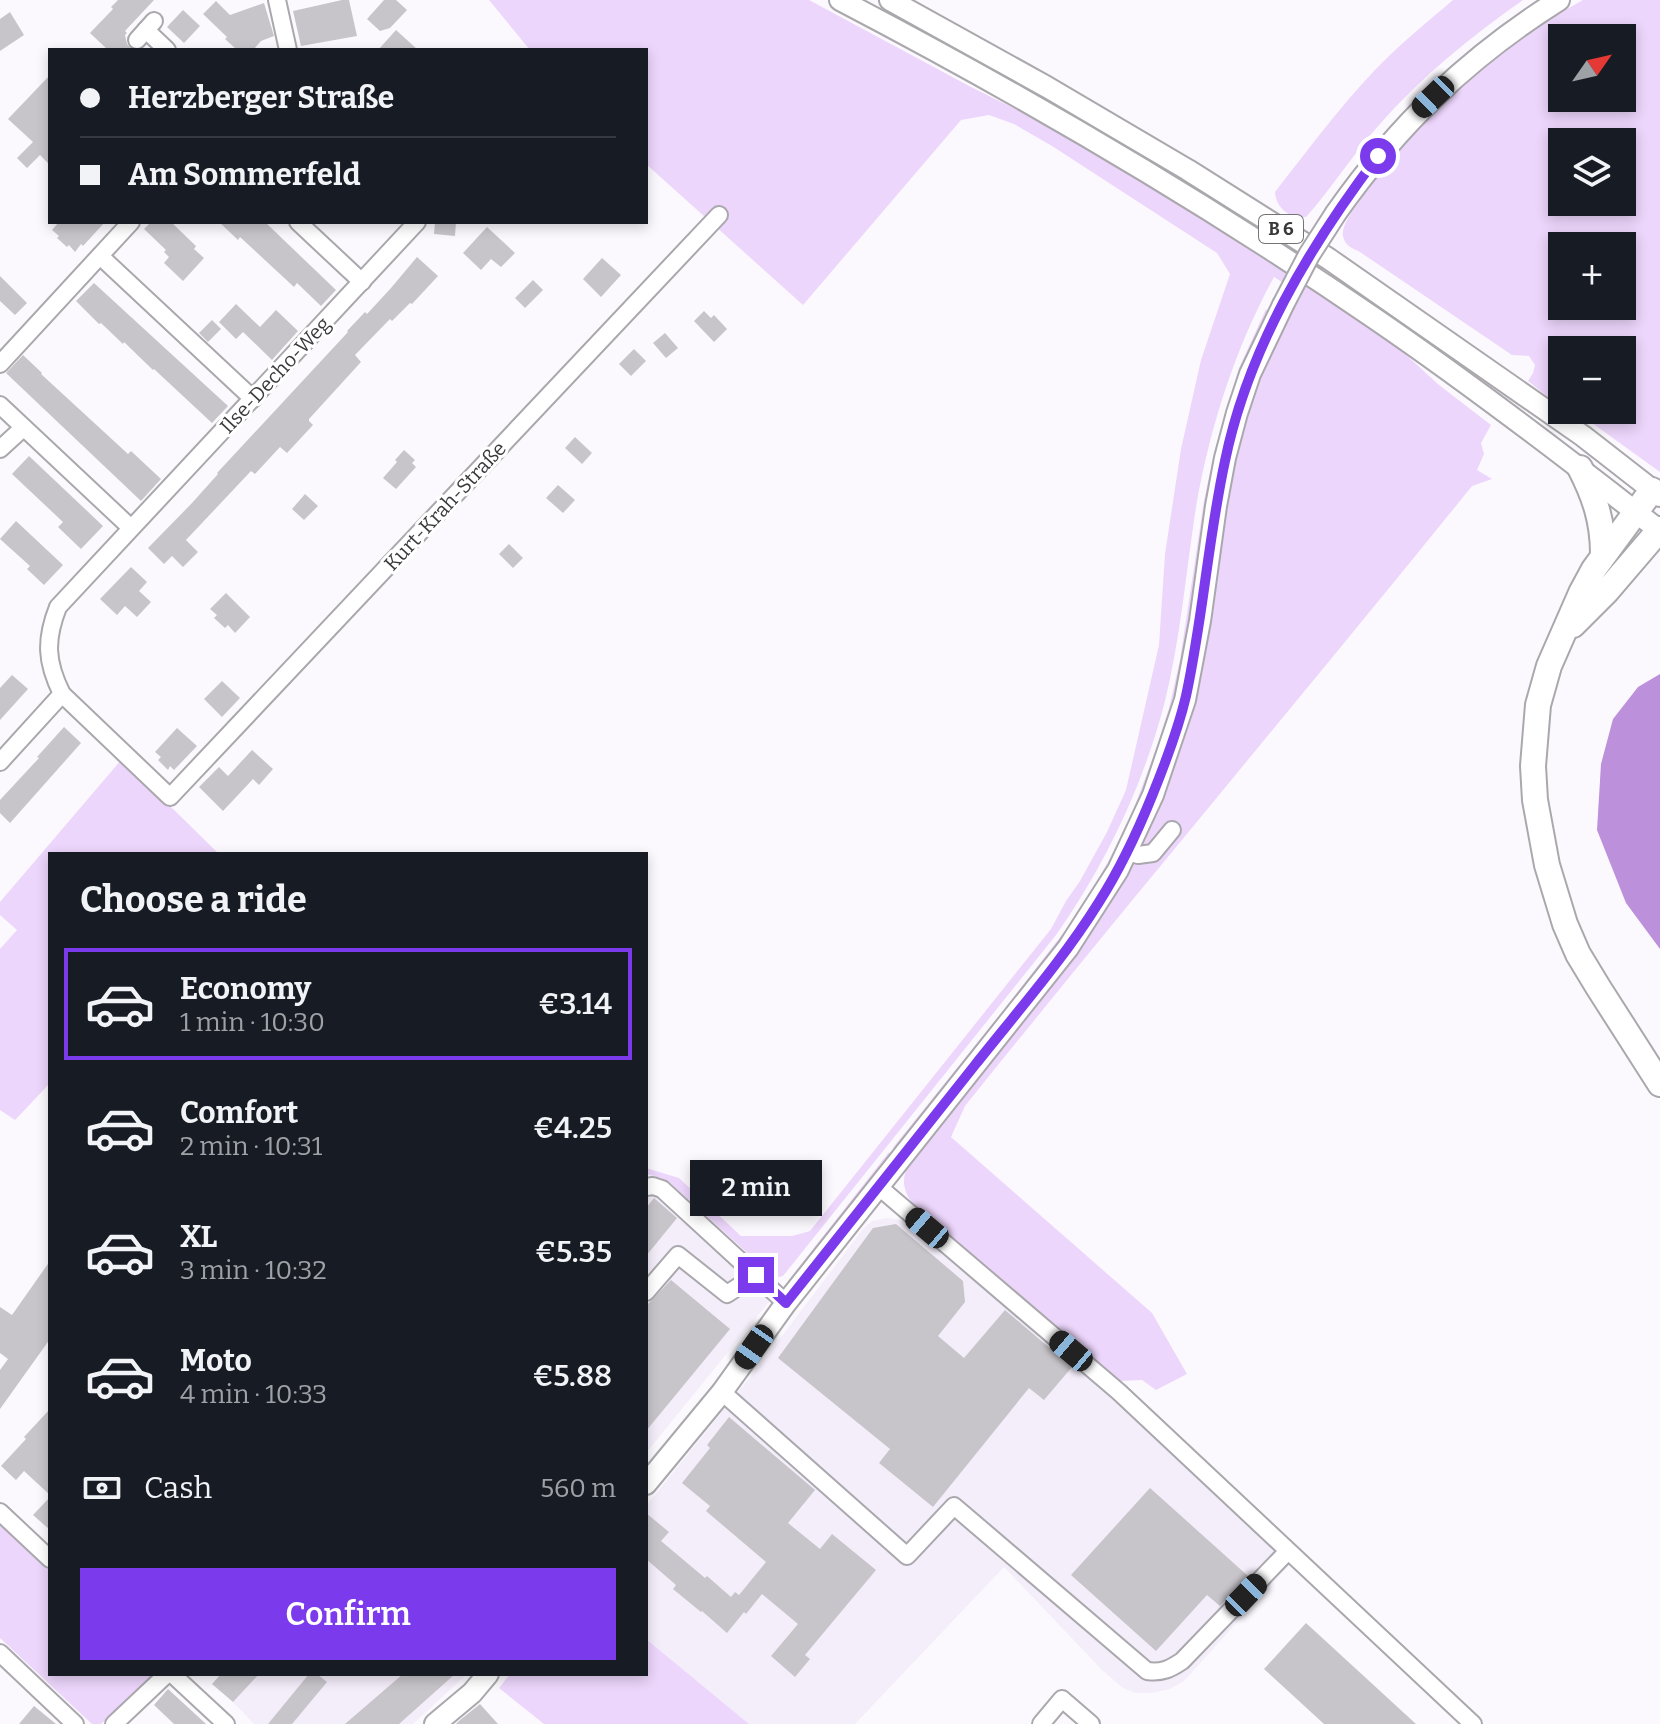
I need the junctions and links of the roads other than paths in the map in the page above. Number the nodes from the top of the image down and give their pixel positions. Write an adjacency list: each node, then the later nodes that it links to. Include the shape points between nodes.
1 (277, 0): 7 (street)
2 (840, 0): 19 (main road, B 6, via 1040,109 1199,204 1375,319)
3 (890, 0): 20 (main road, B 6, via 1047,87 1329,259)
4 (1559, 0): 29 (main road, bridge, via 1447,84 1378,156 1309,255 1283,305 1237,413 1216,506 1185,700)
5 (146, 30): 6 (street)
6 (165, 48)
7 (288, 48)
8 (719, 215): 26 (street, Kurt-Krah-Straße, via 170,797)
9 (129, 224): 12 (street)
10 (300, 224): 13 (street)
11 (415, 224): 13 (street, Ilse-Decho-Weg)
12 (100, 256): 14 (street); 15 (street)
13 (362, 282): 15 (street, Ilse-Decho-Weg)
14 (0, 364)
15 (253, 399): 22 (street, Ilse-Decho-Weg)
16 (0, 405): 17 (street)
17 (23, 428): 18 (street); 22 (street)
18 (0, 449)
19 (1580, 468): 21 (main road, B 6); 24 (highway, via 1600,514)
20 (1656, 493): 21 (highway)
21 (1636, 512): 23 (main road, B 6); 24 (highway)
22 (131, 528): 26 (street, Ilse-Decho-Weg, via 58,607 52,621 48,656)
23 (1660, 530): 25 (highway)
24 (1603, 554): 25 (highway)
25 (1565, 632): 30 (highway, via 1538,705 1535,800 1565,924)
26 (62, 694): 27 (street)
27 (0, 762)
28 (1172, 830): 29 (street, via 1153,853)
29 (1128, 852): 34 (main road, via 1068,948)
30 (1620, 1021): 31 (highway); 32 (highway)
31 (1660, 1053)
32 (1660, 1084)
33 (648, 1187): 35 (street, via 662,1189)
34 (879, 1187): 37 (main road); 41 (street, via 1119,1392)
35 (756, 1275): 36 (street, via 727,1294 678,1255); 37 (street)
36 (648, 1290)
37 (786, 1303): 38 (main road)
38 (722, 1392): 39 (main road); 41 (street, via 907,1556 954,1506 1147,1671 1170,1669 1182,1661)
39 (648, 1482)
40 (0, 1512): 42 (street)
41 (1288, 1551): 53 (street)
42 (48, 1557)
43 (0, 1653): 47 (street)
44 (168, 1676): 48 (street)
45 (172, 1676): 49 (street)
46 (486, 1676): 50 (main road)
47 (75, 1724)
48 (114, 1724)
49 (226, 1724)
50 (435, 1724)
51 (1041, 1724): 52 (street, via 1062,1699)
52 (1091, 1724)
53 (1473, 1724)

